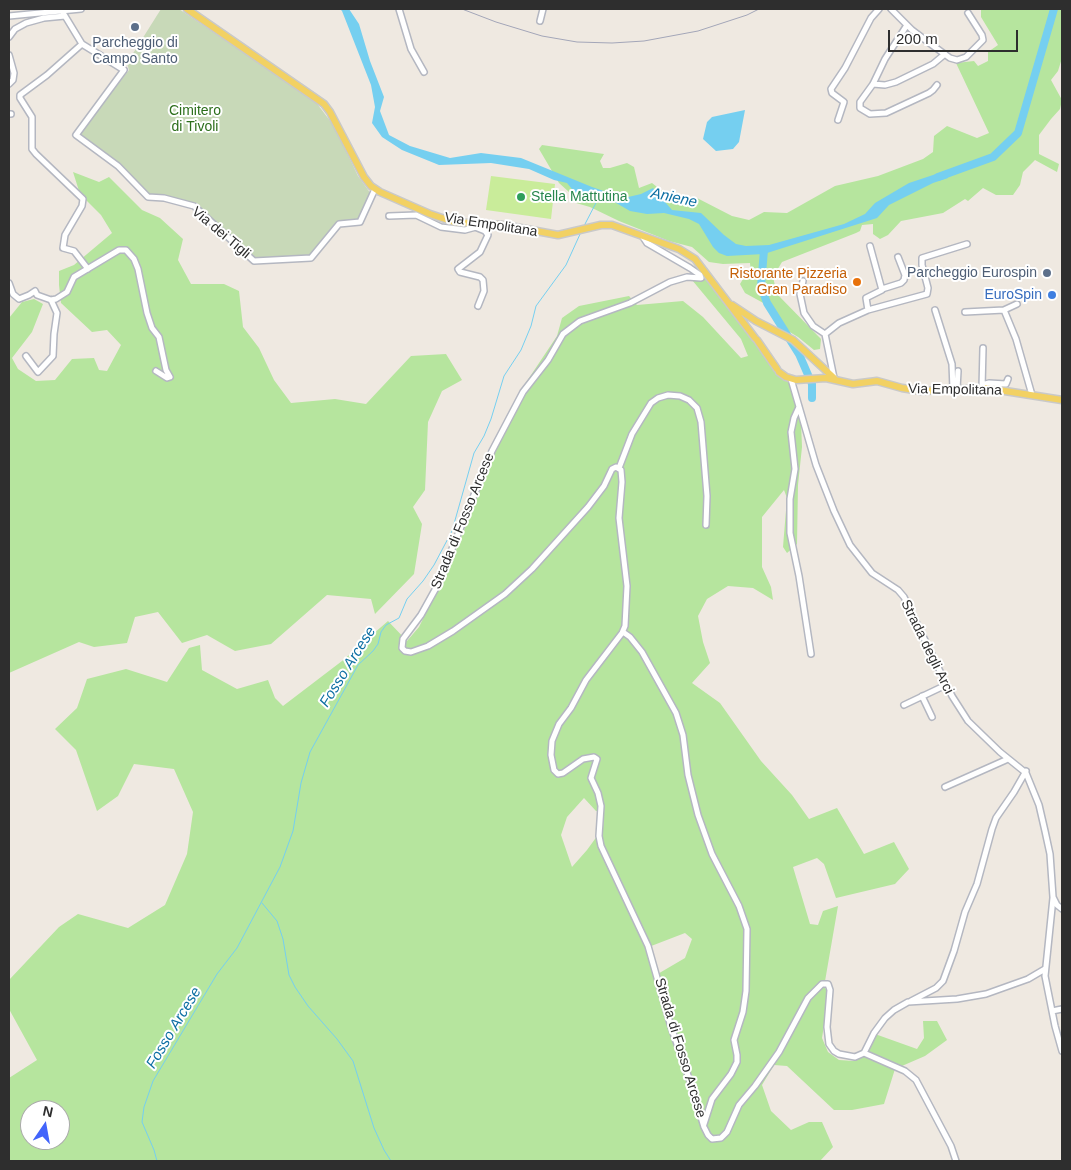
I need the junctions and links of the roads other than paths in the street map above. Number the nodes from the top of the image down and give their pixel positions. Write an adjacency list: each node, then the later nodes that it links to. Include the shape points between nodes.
1 (81, 9): 7 (street)
2 (187, 9): 22 (main road, Via Empolitana, via 324,104 364,177)
3 (399, 9): 16 (street, via 412,51)
4 (543, 9): 10 (street)
5 (879, 9): 21 (street, via 831,89 844,102)
6 (891, 9): 11 (street)
7 (66, 11): 9 (street); 12 (street, via 26,23); 13 (street)
8 (968, 14): 14 (street, via 983,42 961,60)
9 (9, 16)
10 (540, 21)
11 (907, 24): 14 (street); 18 (street)
12 (9, 37)
13 (82, 44): 22 (street, Via dei Tigli, via 124,70 76,135 118,166 148,197 194,206 254,260 311,258 339,224 360,222); 30 (street, via 20,98 32,117 32,149 83,199 65,235 63,248 74,251)
14 (945, 54): 18 (street, via 896,82)
15 (9, 55): 17 (street, via 14,73)
16 (424, 72)
17 (11, 82): 20 (street)
18 (873, 84): 19 (street, via 859,105 862,111 875,114 912,102)
19 (937, 85)
20 (9, 90)
21 (838, 120)
22 (376, 189): 24 (main road, Via Empolitana, via 439,218)
23 (390, 216): 25 (street, via 416,215 441,227 465,230)
24 (467, 224): 25 (street); 26 (main road, Via Empolitana, via 501,224 558,235 612,225)
25 (476, 227): 37 (street, via 488,233 488,238 480,252 458,270 483,281 484,290)
26 (644, 237): 35 (main road, Via Empolitana, via 691,255); 59 (street, Strada di Fosso Arcese, via 647,243 701,278 686,277 665,284 630,304 577,322 563,334 523,392 492,451 436,588 422,615 403,639 403,650 412,652 453,632 510,590 588,507 612,469)
27 (967, 244): 38 (street, via 922,258 928,288 926,294)
28 (870, 246): 33 (street)
29 (898, 257): 33 (street, via 904,280)
30 (88, 269): 34 (street, via 74,277 67,292); 48 (street, via 118,250 126,250 134,259 147,313 159,337 170,377)
31 (803, 281): 44 (street, via 800,294 804,314)
32 (9, 283): 34 (street, via 13,294 19,298 35,290 37,295)
33 (882, 289): 38 (street, via 866,298)
34 (51, 300): 46 (street, via 57,313 53,356 38,372)
35 (727, 301): 42 (main road); 43 (main road, Via Empolitana)
36 (1016, 304): 40 (street)
37 (478, 306)
38 (868, 310): 44 (street)
39 (935, 310): 55 (street, via 952,364)
40 (1004, 310): 41 (street); 56 (street, via 1017,341)
41 (965, 312)
42 (756, 320): 43 (main road, via 749,322); 47 (main road, via 793,340)
43 (748, 328): 52 (main road, Via Empolitana, via 778,370)
44 (825, 334): 51 (street)
45 (983, 348): 54 (street)
46 (26, 356)
47 (821, 366): 50 (main road); 51 (main road)
48 (156, 371)
49 (958, 371): 55 (street)
50 (819, 378): 51 (main road, Via Empolitana); 52 (main road, Via Empolitana)
51 (834, 378): 55 (main road, Via Empolitana, via 849,384 877,381 918,391)
52 (794, 379): 58 (street, Strada degli Arci)
53 (1008, 379): 54 (street, via 1006,384 989,383)
54 (982, 387): 55 (main road, Via Empolitana); 56 (main road, Via Empolitana)
55 (955, 389)
56 (1032, 395): 57 (main road, Via Empolitana)
57 (1062, 400)
58 (799, 407): 62 (street, via 791,432 795,469 790,502 790,536); 63 (street, Strada degli Arci, via 817,468 849,542 870,572 904,597)
59 (619, 468): 60 (street, Strada di Fosso Arcese, via 632,434 651,403 668,395 689,400 697,408 701,422); 61 (street, Strada di Fosso Arcese, via 622,471 619,518 627,594)
60 (706, 525)
61 (623, 632): 78 (street, via 642,652 676,713 698,815 746,927 746,991 734,1042 737,1060 733,1071 712,1098); 78 (street, Strada di Fosso Arcese, via 586,680 559,724 552,741 551,755 558,774 583,759 597,759 592,778 600,802 600,844 648,946 670,1027)
62 (811, 654)
63 (946, 686): 64 (street); 67 (street, Strada degli Arci, via 971,724)
64 (922, 696): 65 (street); 66 (street)
65 (904, 705)
66 (932, 717)
67 (1008, 759): 68 (street, Strada degli Arci); 69 (street)
68 (1026, 771): 70 (street, via 1042,815); 73 (street, via 992,829 978,882 943,981)
69 (945, 787)
70 (1053, 898): 71 (street); 72 (street)
71 (1062, 909)
72 (1045, 969): 73 (street, via 990,994); 75 (street)
73 (908, 1002): 77 (street, via 883,1020)
74 (1062, 1009): 75 (street)
75 (1052, 1010): 76 (street)
76 (1062, 1051)
77 (864, 1053): 78 (street, Strada di Fosso Arcese, via 846,1056 831,1048 826,1030 830,990 828,984 823,983 808,998 779,1052 742,1102 725,1134 714,1139); 79 (street, via 916,1080)
78 (704, 1127)
79 (956, 1161)

